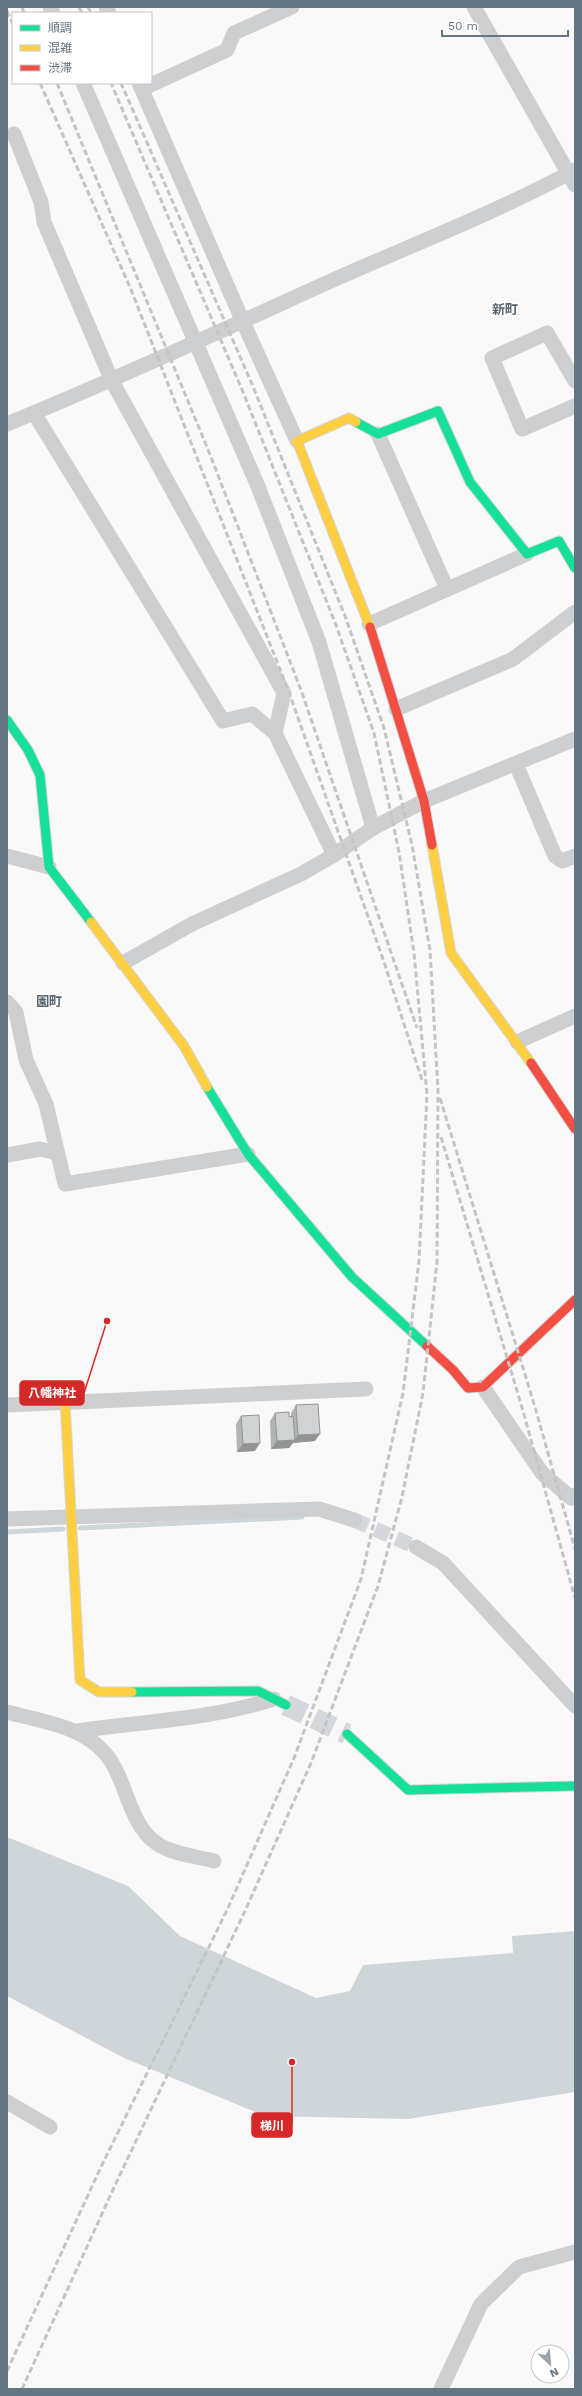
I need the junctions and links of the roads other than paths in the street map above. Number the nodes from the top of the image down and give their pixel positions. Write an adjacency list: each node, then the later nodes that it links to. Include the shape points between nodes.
1 (292, 7): 3 (street, via 234,33 228,50)
2 (474, 7): 7 (street)
3 (152, 81)
4 (83, 84): 9 (street)
5 (141, 86): 8 (street)
6 (14, 134): 10 (street, via 41,202 44,222)
7 (573, 176): 8 (street)
8 (243, 322): 9 (street); 16 (street)
9 (195, 343): 10 (street); 28 (street, via 257,484 319,642)
10 (112, 381): 13 (street); 24 (street, via 284,694)
11 (575, 381): 12 (street, via 547,333 492,358 522,429)
12 (575, 406)
13 (34, 413): 14 (street); 24 (street, via 223,721 252,714)
14 (7, 424)
15 (378, 434): 16 (street, via 349,418); 17 (street, via 438,411 470,482); 19 (street)
16 (297, 440): 21 (street)
17 (527, 554): 18 (street, via 559,541); 19 (street)
18 (575, 568)
19 (447, 589): 21 (street)
20 (575, 612): 22 (street, via 513,659)
21 (370, 624): 22 (street)
22 (396, 709): 27 (street)
23 (7, 720): 32 (street, via 28,750 40,775)
24 (274, 733): 29 (street)
25 (575, 739): 26 (street)
26 (516, 764): 27 (street); 31 (street, via 555,856 562,861)
27 (424, 801): 28 (street); 36 (street, via 451,953)
28 (373, 828): 29 (street)
29 (334, 855): 33 (street, via 301,874 192,924)
30 (7, 856): 32 (street)
31 (575, 856)
32 (49, 867): 33 (street)
33 (123, 963): 39 (street, via 184,1046 220,1112)
34 (7, 1002): 38 (street, via 16,1012 26,1060 46,1104)
35 (575, 1016): 36 (street)
36 (517, 1042): 37 (street)
37 (575, 1129)
38 (57, 1153): 39 (street, via 65,1184); 40 (street, via 40,1149)
39 (248, 1154): 42 (street, via 352,1277 453,1370 468,1388)
40 (7, 1156)
41 (575, 1300): 42 (street)
42 (483, 1387): 46 (street, via 542,1473 571,1498)
43 (366, 1389): 44 (street)
44 (65, 1402): 45 (street); 47 (street)
45 (7, 1405)
46 (575, 1495)
47 (71, 1517): 48 (street); 49 (street, via 319,1510); 51 (street, via 80,1680 99,1692 258,1691)
48 (7, 1519)
49 (354, 1520)
50 (416, 1547): 52 (street, via 443,1563)
51 (280, 1702): 54 (street, via 188,1719)
52 (575, 1706)
53 (7, 1712): 54 (street)
54 (77, 1731): 57 (street, via 104,1752 124,1786 136,1820 151,1840 166,1849)
55 (347, 1734): 56 (street, via 408,1790)
56 (575, 1786)
57 (214, 1861)
58 (7, 2102): 59 (street)
59 (50, 2127)
60 (575, 2252): 61 (street, via 519,2267 481,2304)
61 (441, 2389)

